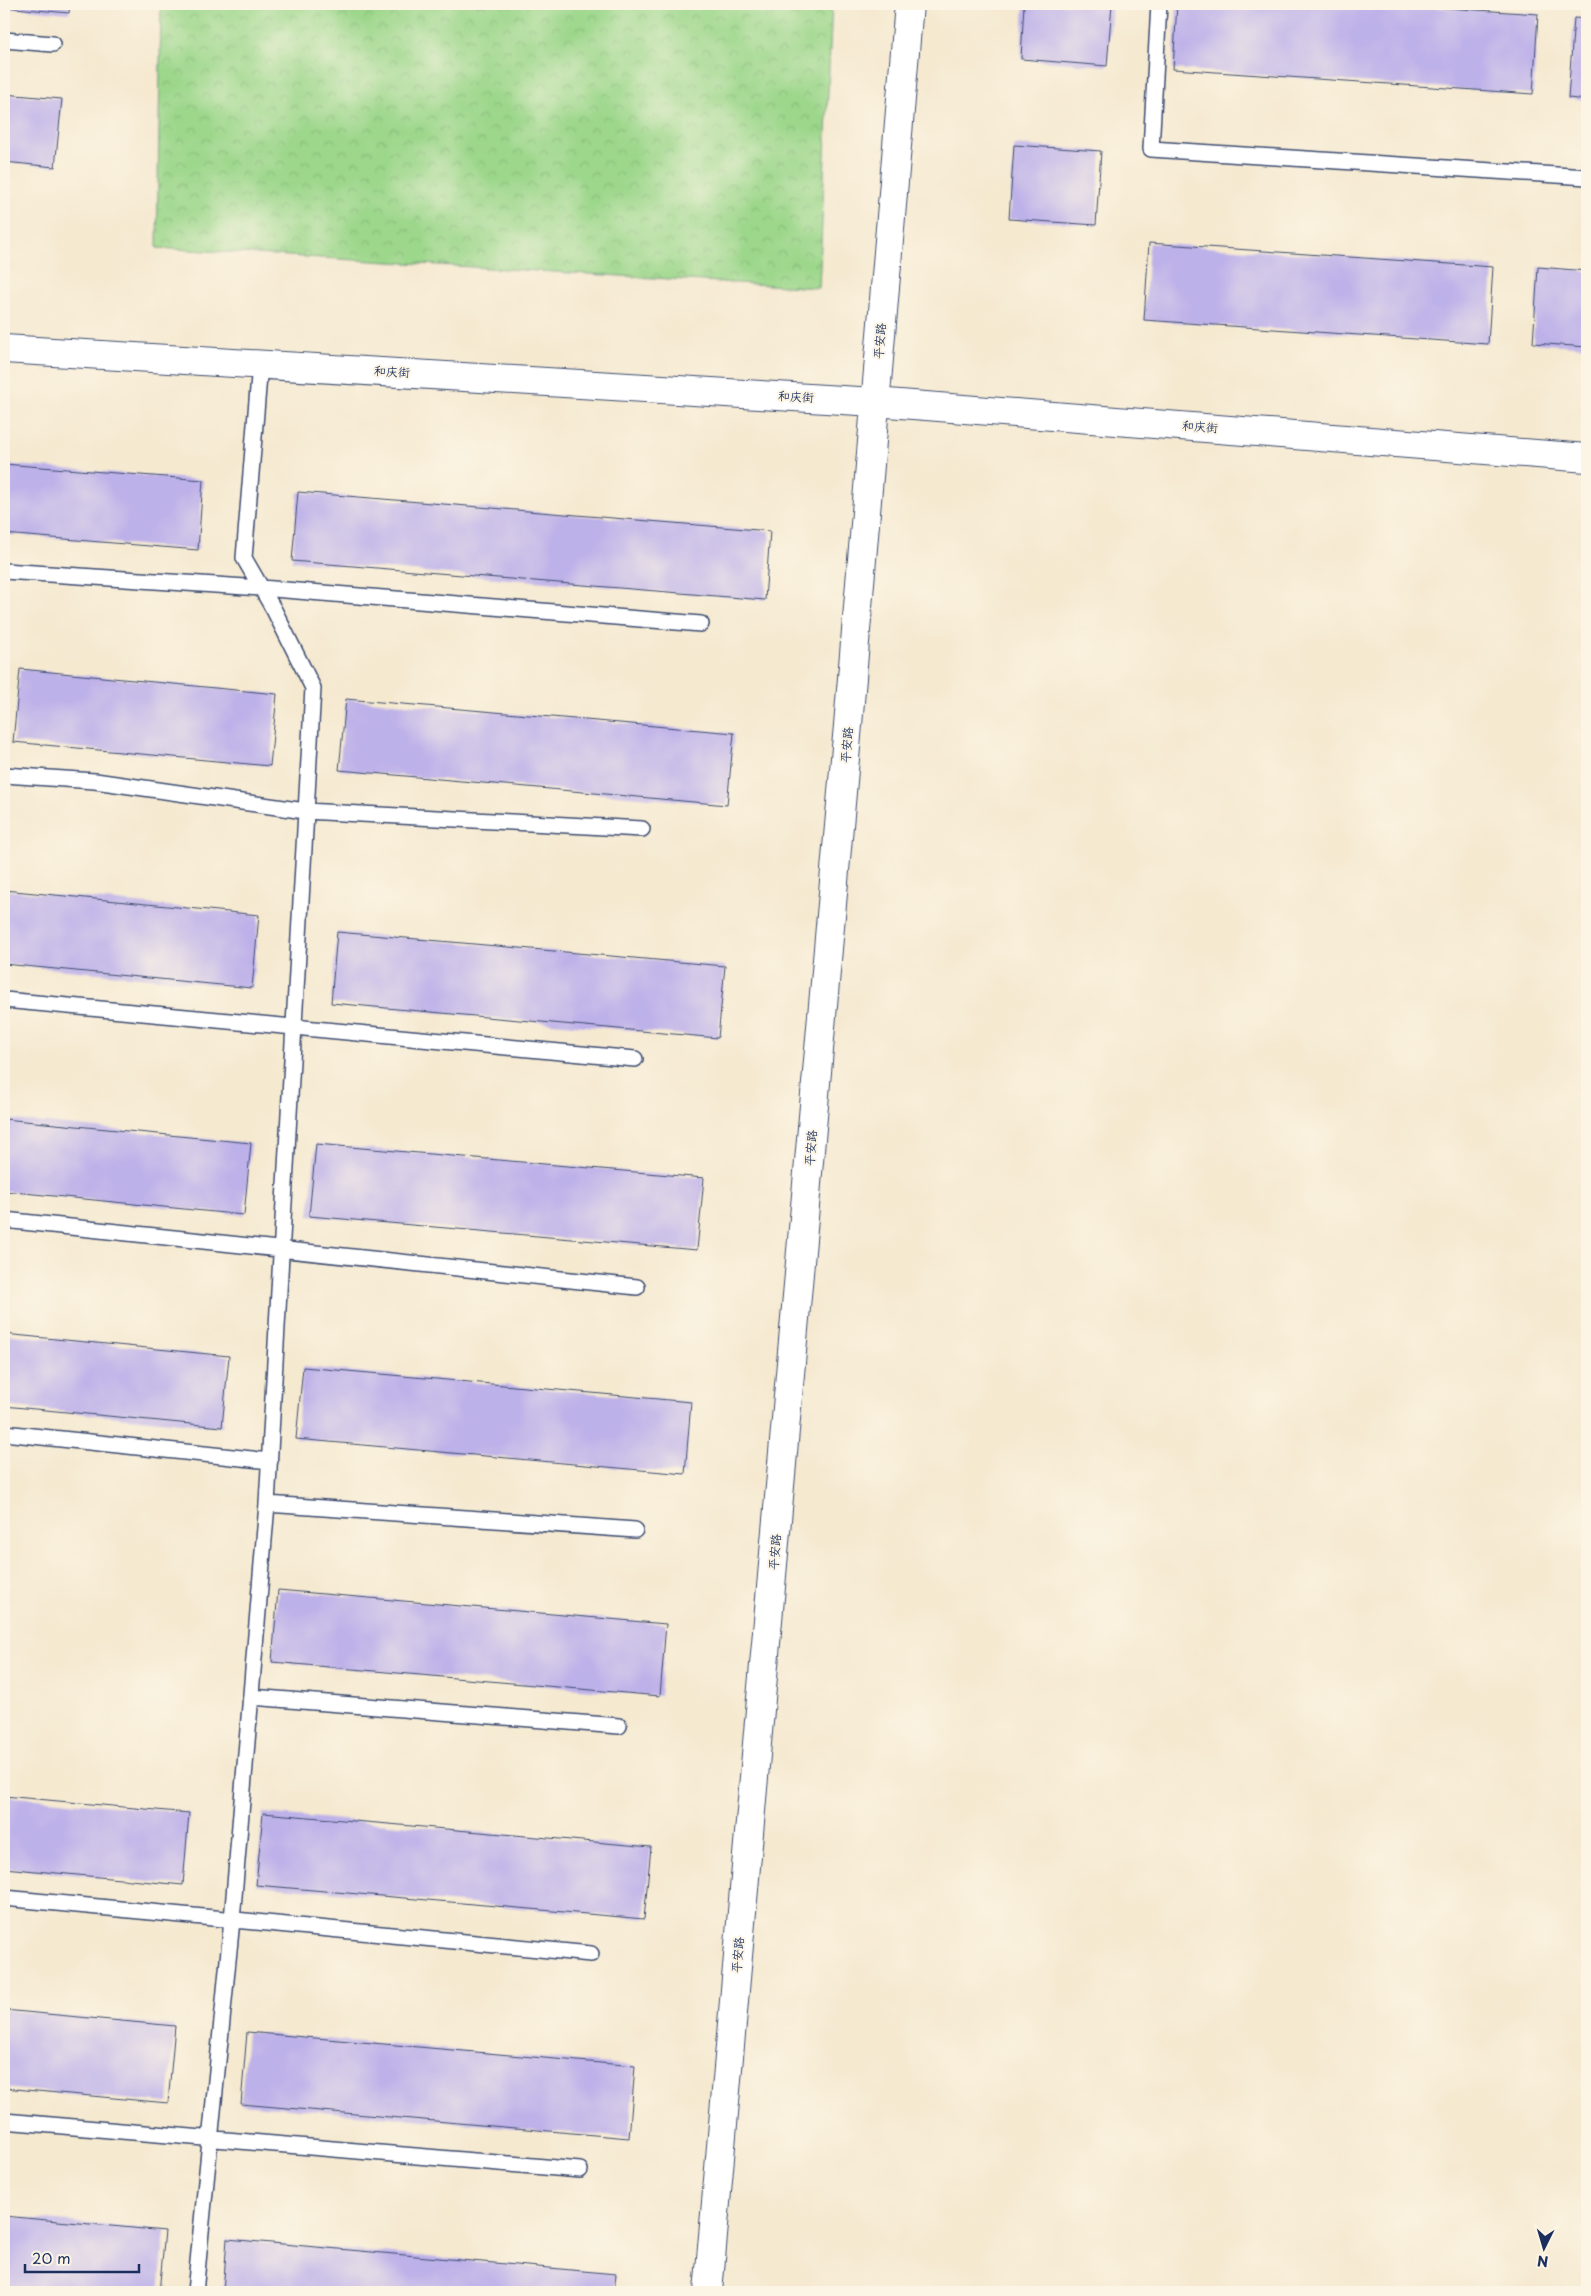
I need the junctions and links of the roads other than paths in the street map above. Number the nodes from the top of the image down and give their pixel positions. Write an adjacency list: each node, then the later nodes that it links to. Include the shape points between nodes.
1 (909, 4): 8 (street, 平安路)
2 (1159, 4): 5 (lane, via 1152,149)
3 (4, 40): 4 (lane)
4 (53, 44)
5 (1587, 177)
6 (4, 349): 7 (street, 和庆街)
7 (260, 364): 8 (street, 和庆街); 11 (lane, via 244,558)
8 (875, 402): 9 (street, 和庆街); 35 (street, 平安路)
9 (1587, 458)
10 (4, 571): 11 (lane)
11 (261, 588): 12 (lane); 14 (lane, via 313,688)
12 (701, 624)
13 (4, 775): 14 (lane, via 95,782)
14 (305, 811): 15 (lane); 17 (lane)
15 (642, 829)
16 (4, 1000): 17 (lane)
17 (293, 1028): 18 (lane); 20 (lane)
18 (636, 1059)
19 (4, 1220): 20 (lane)
20 (281, 1249): 21 (lane); 23 (lane)
21 (637, 1287)
22 (4, 1433): 23 (lane)
23 (270, 1461): 24 (lane)
24 (267, 1504): 25 (lane); 26 (lane)
25 (635, 1530)
26 (251, 1697): 27 (lane); 29 (lane)
27 (619, 1726)
28 (4, 1898): 29 (lane)
29 (232, 1920): 30 (lane); 32 (lane)
30 (591, 1954)
31 (4, 2121): 32 (lane)
32 (211, 2138): 33 (lane); 34 (lane)
33 (580, 2170)
34 (195, 2292)
35 (708, 2292)

